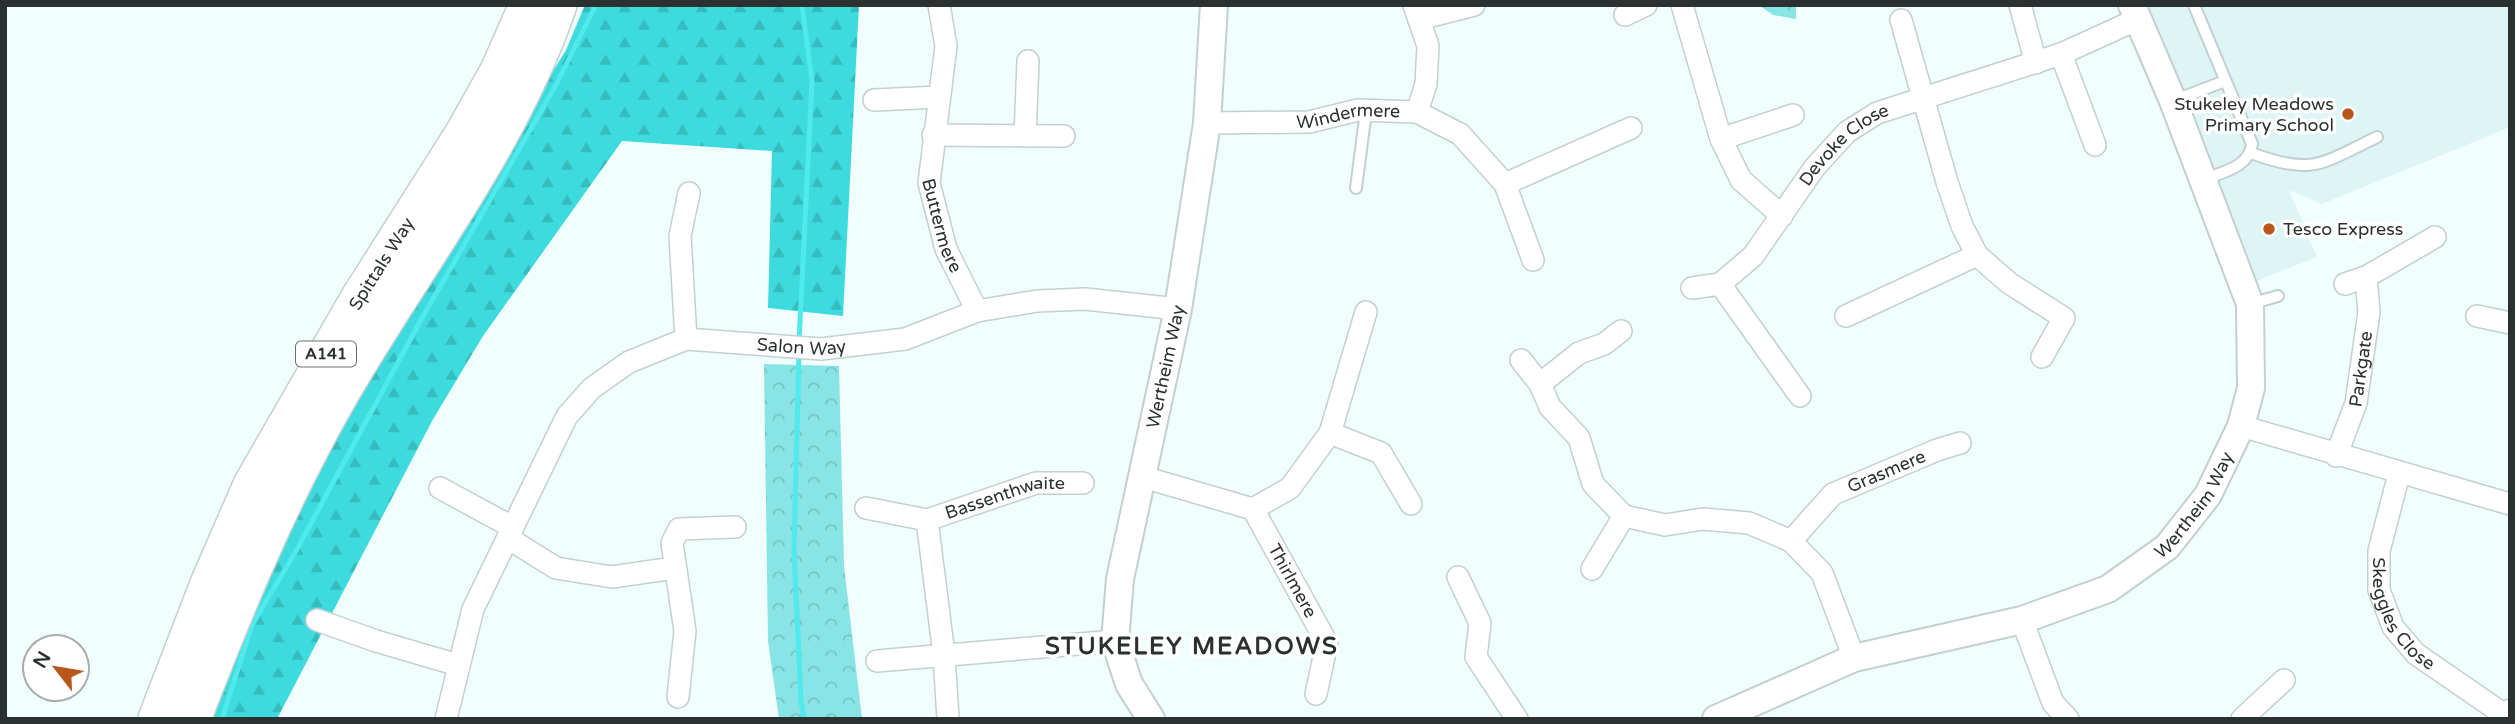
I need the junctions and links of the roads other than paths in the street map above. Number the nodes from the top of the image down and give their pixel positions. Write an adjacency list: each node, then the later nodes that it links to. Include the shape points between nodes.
1 (510, 5): 28 (street)
2 (528, 5): 28 (highway, Spittals Way / A141, via 499,71)
3 (558, 5): 96 (highway, Spittals Way / A141, via 510,117 340,393 284,501 251,569)
4 (939, 5): 19 (street, Buttermere, via 946,46)
5 (1214, 5): 26 (street, Wertheim Way)
6 (1474, 5): 11 (street)
7 (1646, 5): 13 (street)
8 (1682, 5): 33 (street)
9 (2020, 5): 17 (street)
10 (2194, 5): 18 (lane)
11 (1417, 12): 24 (street, via 1428,46 1426,84)
12 (2134, 13): 15 (street, Devoke Close); 22 (street, Wertheim Way)
13 (1625, 15)
14 (1901, 20): 20 (street)
15 (2061, 54): 17 (street, Devoke Close); 34 (street)
16 (1028, 61): 30 (street)
17 (2036, 63): 20 (street, Devoke Close)
18 (2225, 80): 22 (lane); 35 (lane, via 2252,144)
19 (939, 97): 21 (street); 29 (street, Buttermere)
20 (1923, 98): 40 (street, Devoke Close, via 1877,113 1847,132 1815,167); 42 (street, via 1962,226)
21 (874, 100)
22 (2173, 101): 36 (street, Wertheim Way)
23 (1366, 111): 24 (street, Windermere); 26 (street, Windermere, via 1309,122); 38 (lane)
24 (1417, 112): 37 (street, Windermere, via 1460,134)
25 (1793, 115): 33 (street)
26 (1207, 123): 50 (street, Wertheim Way)
27 (1631, 128): 37 (street)
28 (463, 135): 95 (highway, Spittals Way / A141, via 359,299 252,485)
29 (933, 135): 30 (street); 51 (street, Buttermere, via 929,183 946,249)
30 (1024, 136): 31 (street)
31 (1064, 136)
32 (2377, 136): 35 (lane, via 2323,163 2302,167)
33 (1721, 139): 40 (street, via 1741,180)
34 (2095, 145)
35 (2251, 153): 36 (lane, via 2239,166)
36 (2202, 180): 49 (street, Wertheim Way)
37 (1506, 184): 43 (street, Windermere)
38 (1356, 188)
39 (689, 193): 57 (street, via 672,236)
40 (1782, 216): 45 (street, Devoke Close, via 1753,256)
41 (2435, 237): 44 (street)
42 (1977, 255): 53 (street, via 1877,313); 58 (street, via 2009,283 2064,318)
43 (1533, 260)
44 (2366, 277): 46 (street); 65 (street, Parkgate, via 2369,312 2356,403)
45 (1720, 284): 47 (street); 61 (street)
46 (2345, 284)
47 (1692, 288)
48 (2278, 296): 49 (lane)
49 (2250, 304): 62 (street, Wertheim Way, via 2251,388)
50 (1178, 309): 51 (street, Salon Way, via 1085,299); 67 (street, Wertheim Way)
51 (977, 311): 57 (street, Salon Way, via 905,339 821,349)
52 (1366, 312): 63 (street)
53 (1846, 316)
54 (2477, 316): 55 (street)
55 (2510, 323)
56 (1621, 331): 60 (street, via 1604,344 1578,353)
57 (686, 339): 77 (street, Salon Way, via 629,362 592,388 567,416)
58 (2042, 357)
59 (1521, 360): 60 (street)
60 (1541, 384): 74 (street, via 1550,407 1579,438 1593,484)
61 (1800, 396)
62 (2241, 426): 65 (street); 82 (street, Wertheim Way, via 2208,495 2167,547 2108,589)
63 (1330, 433): 70 (street, via 1381,453); 73 (street, via 1290,488)
64 (1960, 443): 78 (street, Grasmere, via 1833,494)
65 (2336, 456): 66 (street)
66 (2399, 474): 71 (street); 92 (street, Skeggles Close, via 2379,551 2379,590 2393,627 2416,654)
67 (1143, 477): 73 (street); 84 (street, Wertheim Way, via 1120,579)
68 (1083, 483): 75 (street, Bassenthwaite, via 1036,484)
69 (440, 488): 77 (street)
70 (1411, 504)
71 (2510, 504)
72 (866, 508): 75 (street, Bassenthwaite)
73 (1253, 509): 90 (street, Thirlmere, via 1327,643)
74 (1624, 516): 78 (street, via 1665,525 1703,519 1749,523); 80 (street)
75 (927, 520): 85 (street, Bassenthwaite)
76 (735, 527): 79 (street, via 679,530 672,543)
77 (510, 533): 79 (street, via 555,568 612,577); 88 (street, Salon Way, via 473,609)
78 (1791, 541): 86 (street, via 1822,573)
79 (674, 568): 91 (street, via 685,631)
80 (1592, 569)
81 (1458, 577): 100 (street, via 1480,623 1476,657)
82 (2022, 620): 86 (street, Wertheim Way); 101 (street, via 2053,703)
83 (327, 629): 88 (street)
84 (1115, 641): 85 (street); 99 (street, Wertheim Way, via 1129,684)
85 (944, 655): 87 (street); 98 (street, Bassenthwaite)
86 (1854, 658): 93 (street, Wertheim Way)
87 (877, 662)
88 (458, 664): 97 (street, Salon Way)
89 (2284, 680): 94 (street)
90 (1316, 694)
91 (678, 697)
92 (2507, 715)
93 (1725, 717)
94 (2248, 717)
95 (157, 719)
96 (192, 719)
97 (446, 719)
98 (948, 719)
99 (1151, 719)
100 (1517, 719)
101 (2068, 719)

